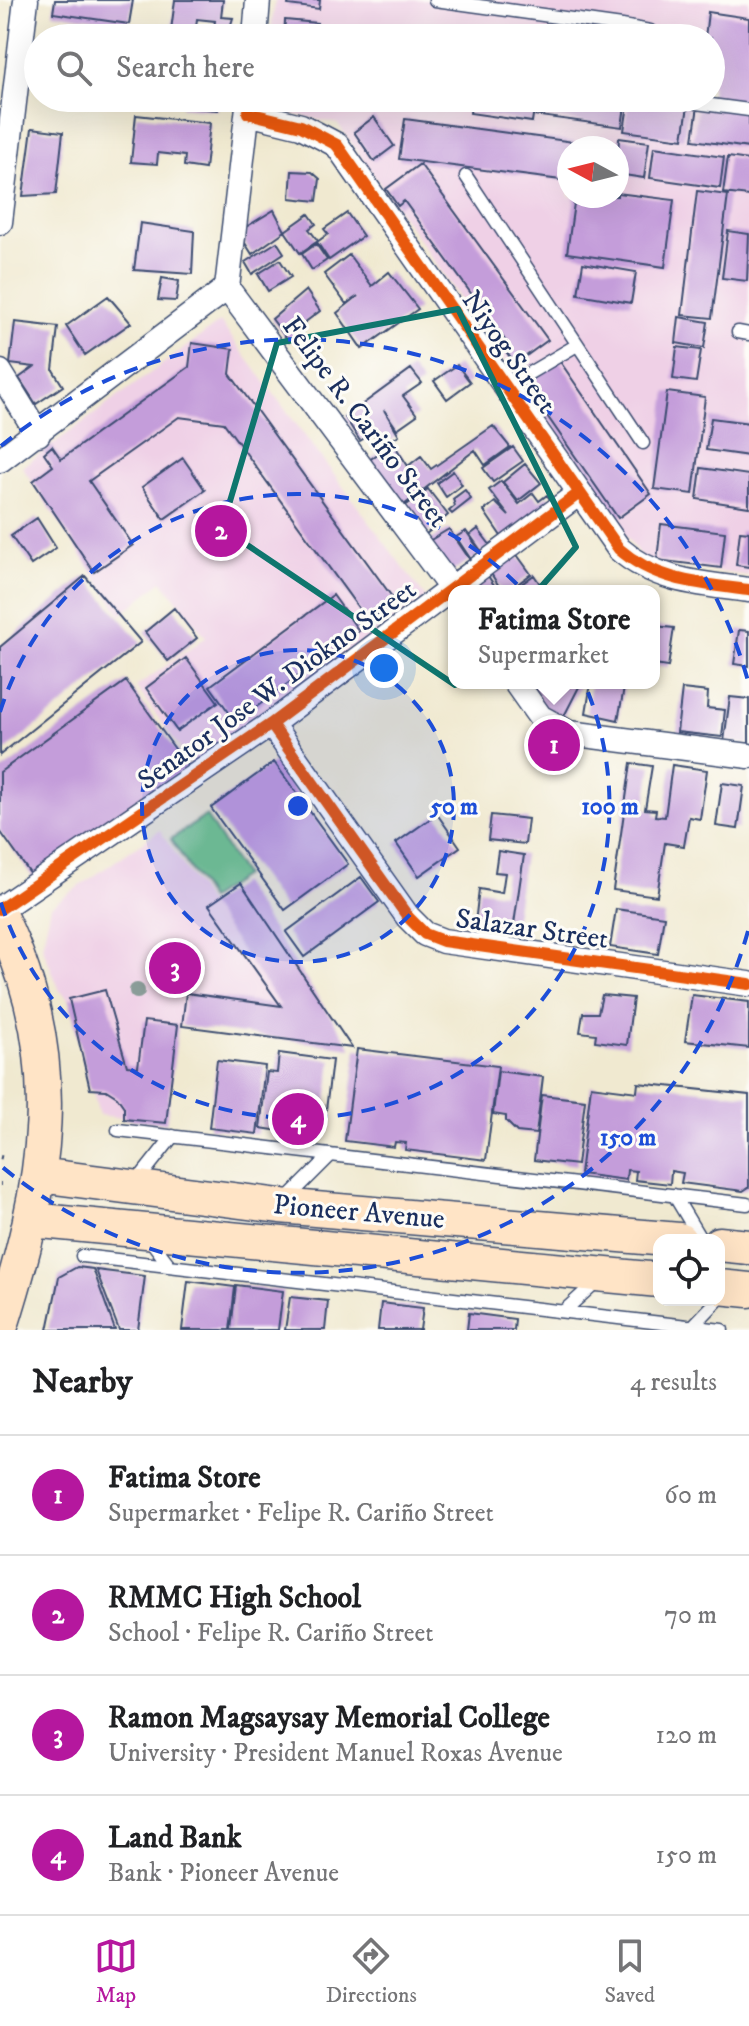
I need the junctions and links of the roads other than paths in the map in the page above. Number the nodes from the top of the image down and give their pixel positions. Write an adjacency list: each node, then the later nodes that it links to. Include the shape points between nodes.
1 (26, 0): 11 (street)
2 (258, 0): 4 (street)
3 (435, 0): 5 (lane)
4 (256, 24)
5 (608, 24)
6 (725, 107): 7 (lane)
7 (749, 110)
8 (247, 112): 12 (street)
9 (266, 112): 15 (street, Niyog Street, via 337,145)
10 (466, 176): 13 (lane)
11 (0, 215)
12 (227, 288): 16 (street); 20 (street, Felipe R. Cariño Street)
13 (577, 345): 15 (lane); 17 (lane)
14 (0, 372): 16 (street)
15 (504, 388): 19 (street, Niyog Street)
16 (38, 434): 18 (street)
17 (643, 443)
18 (0, 460)
19 (578, 494): 21 (street, Senator Jose W. Diokno Street); 22 (street, Niyog Street, via 635,563 689,582)
20 (448, 585)
21 (459, 585)
22 (749, 590)
23 (448, 593): 25 (street, Senator Jose W. Diokno Street)
24 (520, 689): 26 (street, via 540,717 569,733)
25 (271, 724): 27 (street, Senator Jose W. Diokno Street); 29 (street, Salazar Street, via 425,934 443,941)
26 (749, 756)
27 (0, 909)
28 (0, 917): 33 (main road, via 29,988 44,1052)
29 (749, 984)
30 (118, 1130): 31 (lane)
31 (173, 1136): 32 (lane); 34 (lane)
32 (331, 1155): 35 (lane); 37 (lane)
33 (39, 1175): 34 (main road, Pioneer Avenue); 38 (main road)
34 (134, 1185): 37 (main road, Pioneer Avenue)
35 (674, 1195): 36 (lane); 40 (lane)
36 (747, 1204)
37 (280, 1206): 41 (main road, Pioneer Avenue)
38 (31, 1220): 39 (main road, Pioneer Avenue); 51 (main road)
39 (145, 1232): 45 (lane); 46 (main road, Pioneer Avenue)
40 (697, 1234)
41 (653, 1238)
42 (725, 1245): 43 (main road)
43 (749, 1247)
44 (82, 1256): 45 (lane)
45 (170, 1266): 49 (lane)
46 (605, 1274): 47 (main road, Pioneer Avenue); 49 (lane)
47 (653, 1279)
48 (727, 1293): 50 (lane)
49 (564, 1311): 50 (lane)
50 (693, 1326): 52 (lane)
51 (0, 1329)
52 (722, 1330)

